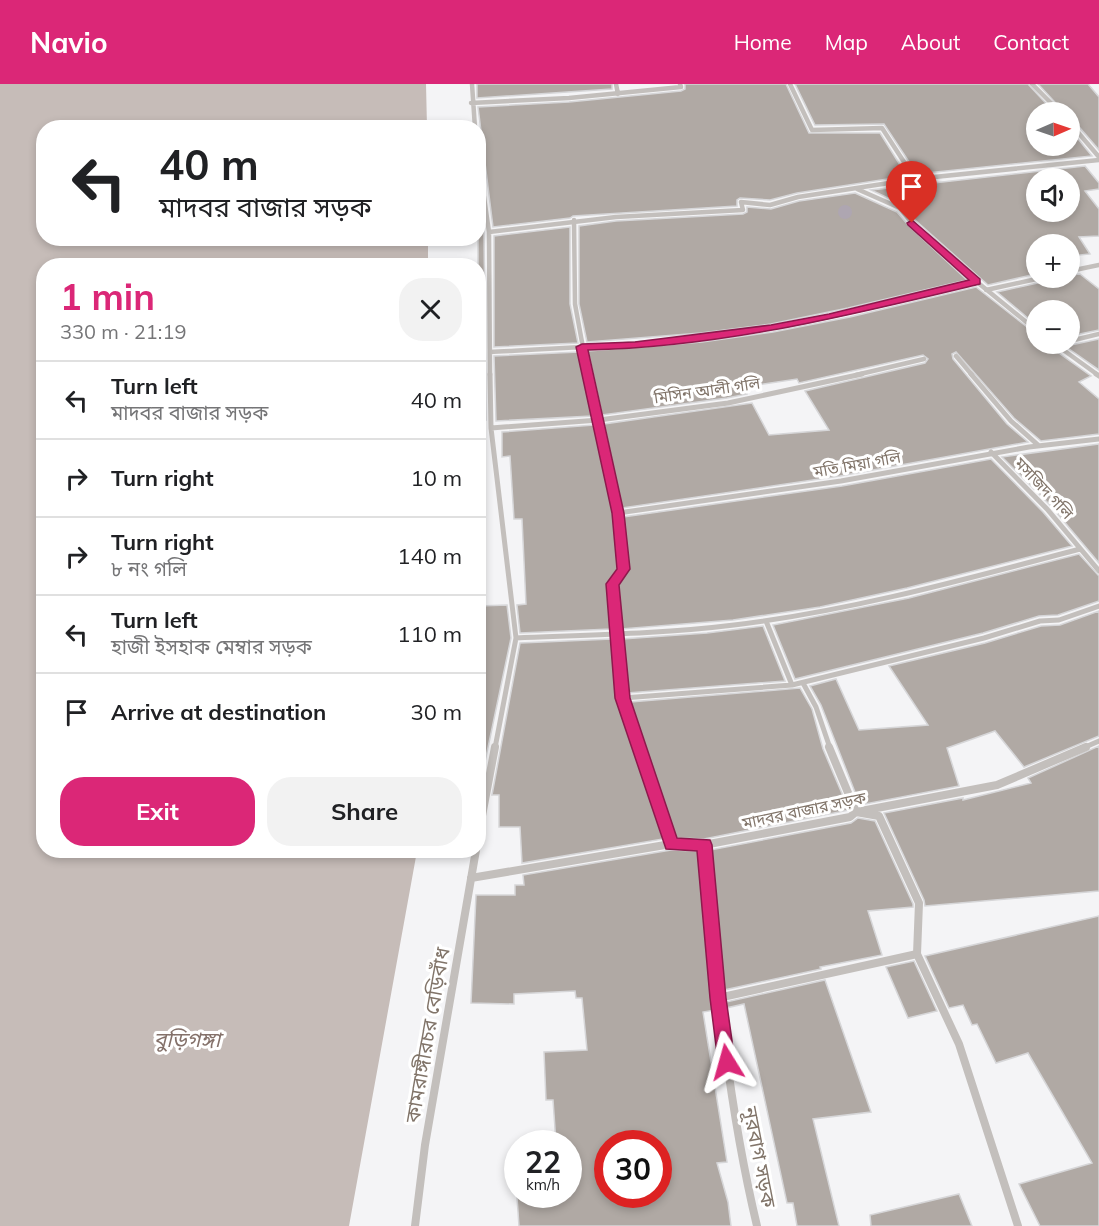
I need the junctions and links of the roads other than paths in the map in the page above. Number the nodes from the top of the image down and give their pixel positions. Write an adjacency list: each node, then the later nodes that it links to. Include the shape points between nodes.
1 (471, 84): 8 (street)
2 (616, 84): 6 (street)
3 (681, 84): 6 (street)
4 (790, 84): 12 (street, via 812,130 882,128)
5 (1032, 84): 7 (street)
6 (618, 94): 8 (street)
7 (1050, 102)
8 (471, 103): 9 (street)
9 (474, 120)
10 (1080, 135): 11 (street)
11 (1099, 159): 12 (street)
12 (915, 179): 13 (street)
13 (856, 189): 15 (street, via 770,205 741,202 743,210); 20 (street, via 900,208)
14 (486, 211): 16 (street)
15 (574, 220): 16 (street); 25 (street, via 575,303)
16 (489, 232): 26 (street)
17 (1099, 266): 18 (street)
18 (1080, 269)
19 (1026, 281): 21 (street)
20 (976, 282): 21 (street); 25 (street, via 771,329 635,346)
21 (986, 290): 22 (street)
22 (1026, 322)
23 (1099, 334): 24 (street)
24 (1080, 339)
25 (582, 347): 26 (street); 31 (street)
26 (490, 352): 32 (street)
27 (1069, 354): 30 (street)
28 (956, 356): 34 (street, via 1011,421)
29 (924, 359): 31 (street, মিসিন আলী গলি, via 728,403)
30 (1099, 376)
31 (599, 420): 32 (street, মিসিন আলী গলি); 36 (street)
32 (491, 428): 42 (street)
33 (1099, 439): 34 (street, মতি মিয়া গলি)
34 (1038, 445): 35 (street, মতি মিয়া গলি)
35 (991, 452): 36 (street, মতি মিয়া গলি, via 917,468); 37 (street, মসজিদ গলি)
36 (618, 513): 41 (street, via 623,569 612,584)
37 (1080, 549): 38 (street, মসজিদ গলি); 40 (street)
38 (1099, 571)
39 (1099, 606): 43 (street, via 1059,620 1040,621)
40 (766, 621): 41 (street); 44 (street)
41 (616, 633): 42 (street); 45 (street)
42 (516, 638): 47 (street)
43 (803, 683): 44 (street); 48 (street)
44 (792, 686): 45 (street)
45 (622, 698): 49 (street)
46 (1099, 741): 48 (street, মাদবর বাজার সড়ক, via 997,785)
47 (486, 795)
48 (856, 812): 50 (street, মাদবর বাজার সড়ক, via 850,817); 53 (street, via 879,816 919,903)
49 (671, 844): 50 (street, মাদবর বাজার সড়ক); 52 (street, মাদবর বাজার সড়ক)
50 (704, 845): 54 (street, নূরবাগ সড়ক)
51 (475, 858): 52 (street, কামরাঙ্গীরচর বেড়িবাঁধ)
52 (471, 878): 55 (street, কামরাঙ্গীরচর বেড়িবাঁধ)
53 (917, 954): 54 (street); 57 (street, via 959,1044)
54 (718, 998): 56 (street, নূরবাগ সড়ক, via 741,1168)
55 (415, 1226)
56 (757, 1226)
57 (1018, 1226)

